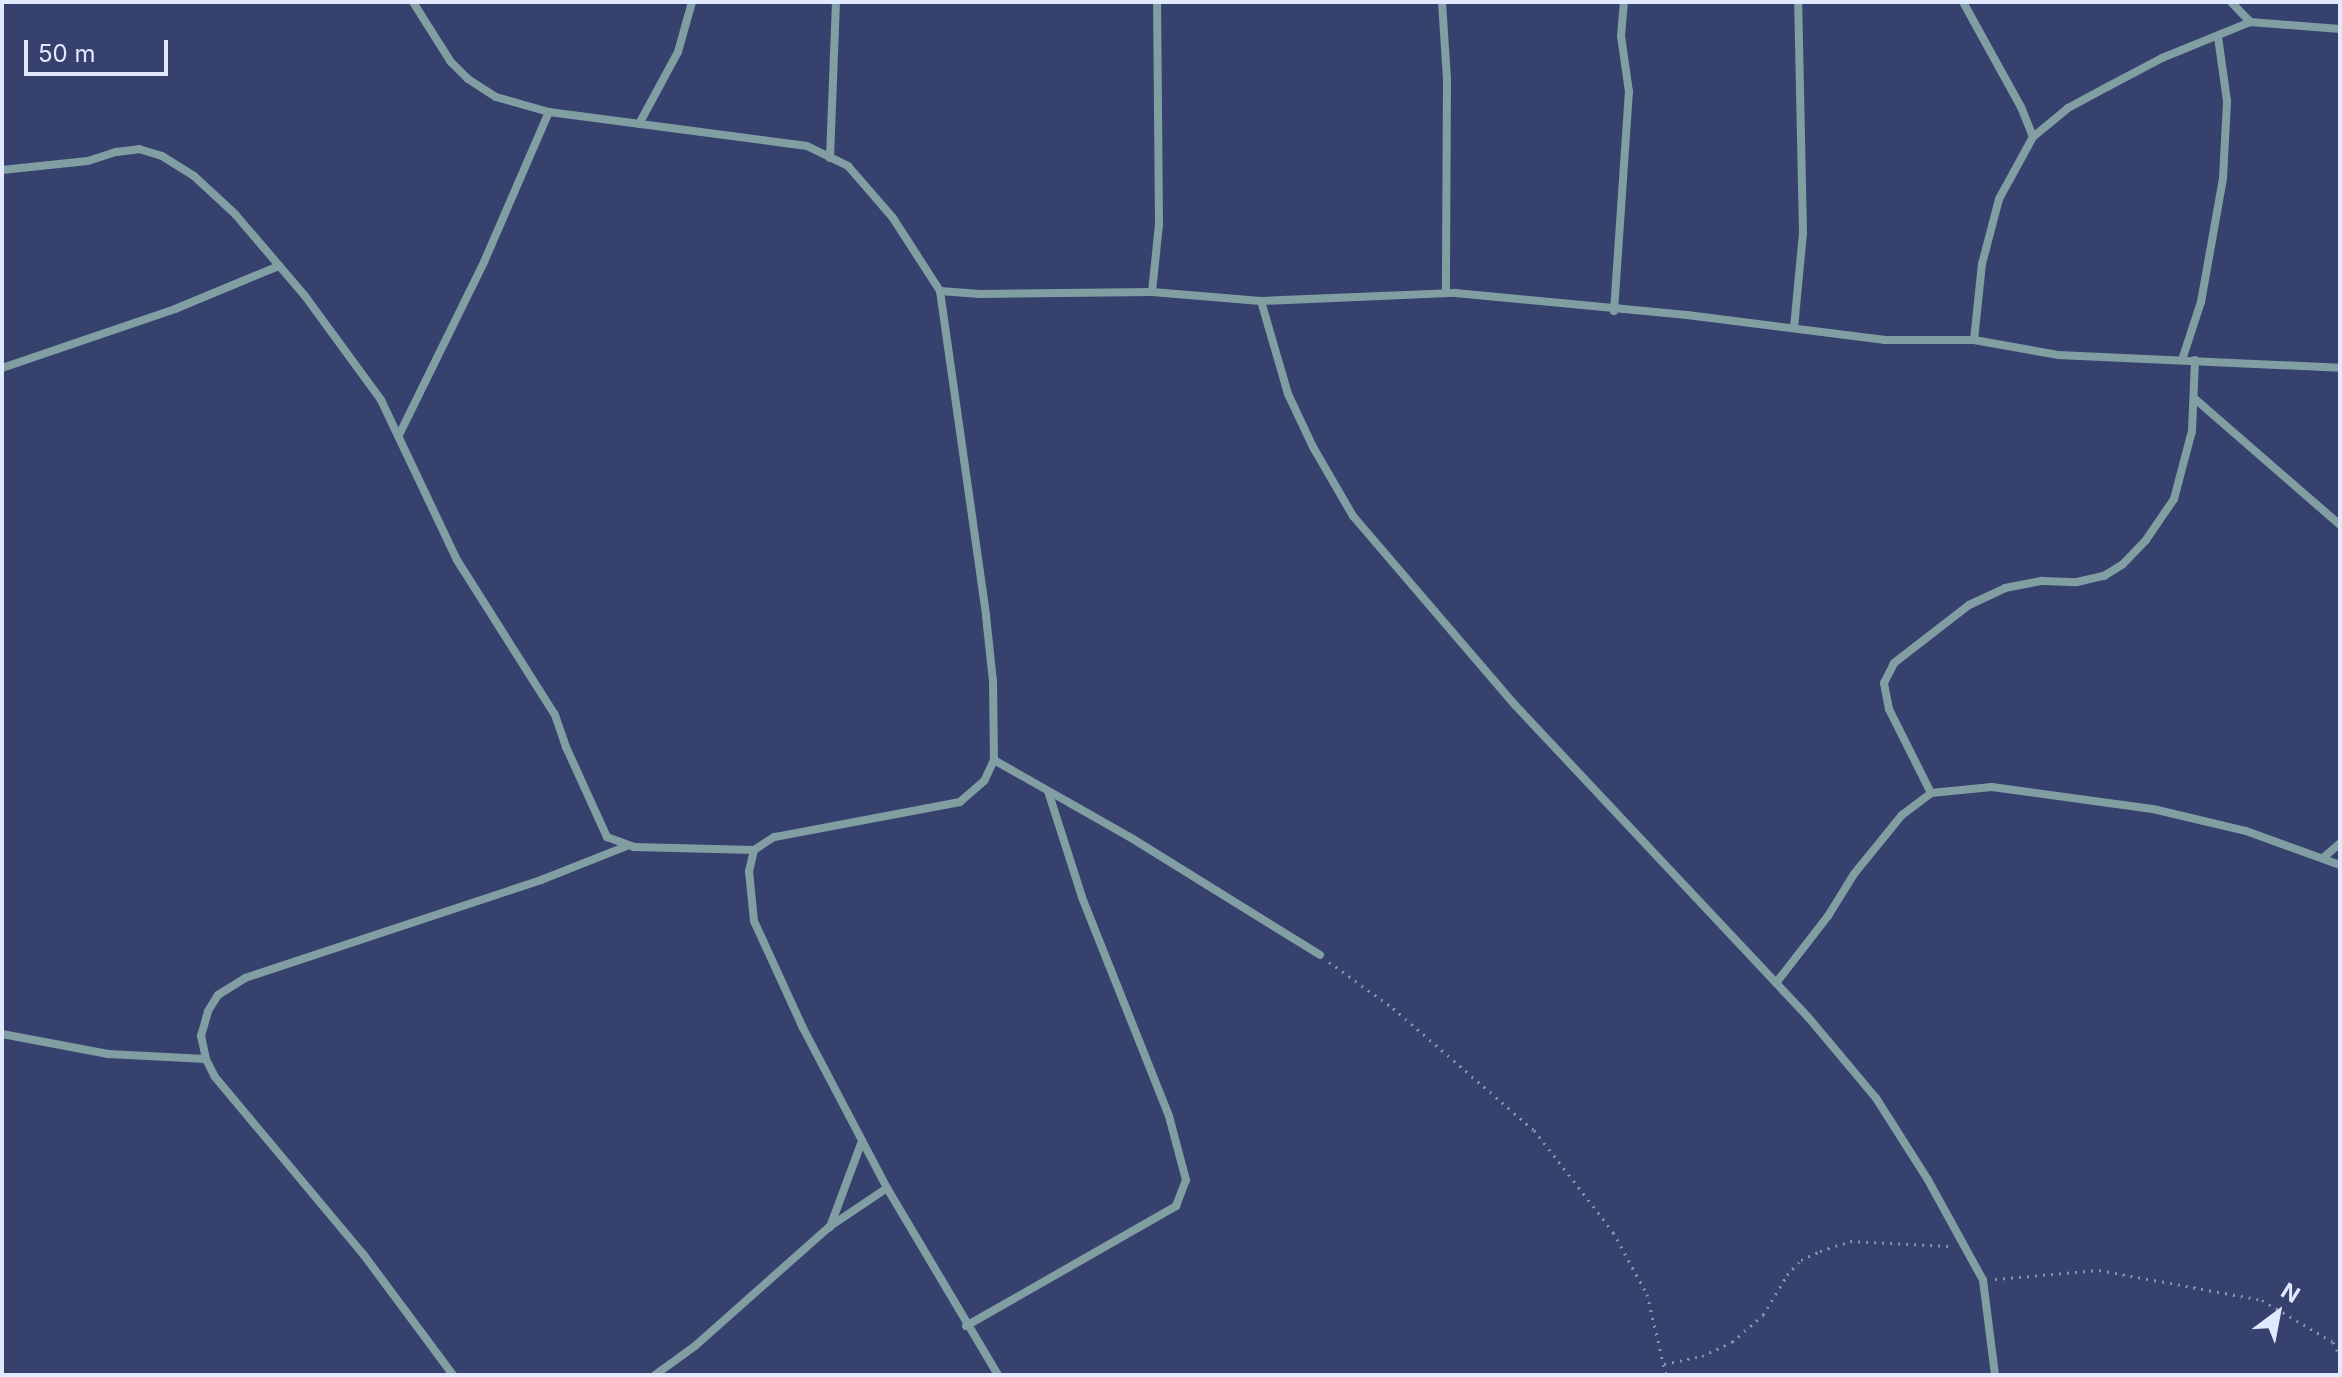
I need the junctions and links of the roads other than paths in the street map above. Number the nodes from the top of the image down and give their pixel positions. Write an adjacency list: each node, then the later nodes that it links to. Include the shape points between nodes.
1 (413, 2): 13 (street, via 468,79 496,97)
2 (692, 2): 14 (street, via 678,52)
3 (836, 2): 16 (street)
4 (1157, 2): 20 (street, via 1159,224)
5 (1442, 2): 21 (street)
6 (1624, 2): 23 (street, via 1621,36 1629,92)
7 (1798, 2): 24 (street, via 1803,233)
8 (1963, 2): 15 (street)
9 (2231, 2): 10 (street)
10 (2250, 22): 11 (street); 12 (street)
11 (2340, 29)
12 (2218, 37): 15 (street, via 2162,58 2068,108); 26 (street, via 2227,101 2223,178 2201,302)
13 (549, 112): 14 (street); 31 (street, via 484,262)
14 (639, 124): 16 (street, via 807,146)
15 (2033, 137): 25 (street, via 1999,199 1982,264)
16 (830, 158): 19 (street, via 848,166 893,218)
17 (2, 170): 18 (street, via 88,161 127,150 162,156 235,214)
18 (279, 266): 28 (street, via 175,309); 31 (street, via 381,400)
19 (940, 291): 20 (street); 33 (street, via 993,681)
20 (1152, 292): 22 (street)
21 (1446, 293): 22 (street); 23 (street)
22 (1261, 301): 42 (street, via 1288,394 1353,516 1515,705)
23 (1614, 311): 24 (street)
24 (1794, 328): 25 (street, via 1885,340)
25 (1974, 340): 26 (street, via 2058,355)
26 (2182, 360): 27 (street)
27 (2195, 360): 29 (street); 30 (street)
28 (2, 368)
29 (2340, 368)
30 (2194, 398): 32 (street); 35 (street, via 2192,431 2174,499 2123,564 2090,579 2005,588 1969,605 1894,663 1884,683 1889,709)
31 (399, 435): 37 (street, via 457,560 555,715 603,832)
32 (2340, 525)
33 (994, 760): 34 (street); 38 (street, via 984,781 960,802 774,837)
34 (1048, 791): 41 (street); 48 (street, via 1082,897 1169,1116 1186,1180 1176,1206)
35 (1931, 793): 39 (street, via 1992,787 2153,809 2246,831); 42 (street, via 1902,815)
36 (2340, 843): 39 (street)
37 (627, 846): 38 (street); 44 (street, via 541,880 245,978 218,995 208,1011 201,1036)
38 (754, 850): 45 (street, via 749,871 754,921)
39 (2323, 858): 40 (street)
40 (2340, 865)
41 (1320, 955)
42 (1776, 983): 52 (street, via 1876,1098 1965,1247 1983,1280)
43 (2, 1034): 44 (street, via 108,1054)
44 (206, 1059): 49 (street)
45 (862, 1141): 46 (street); 47 (street)
46 (887, 1188): 47 (street); 48 (street)
47 (829, 1227): 50 (street)
48 (966, 1326): 51 (street)
49 (453, 1375)
50 (655, 1375)
51 (998, 1375)
52 (1995, 1375)

